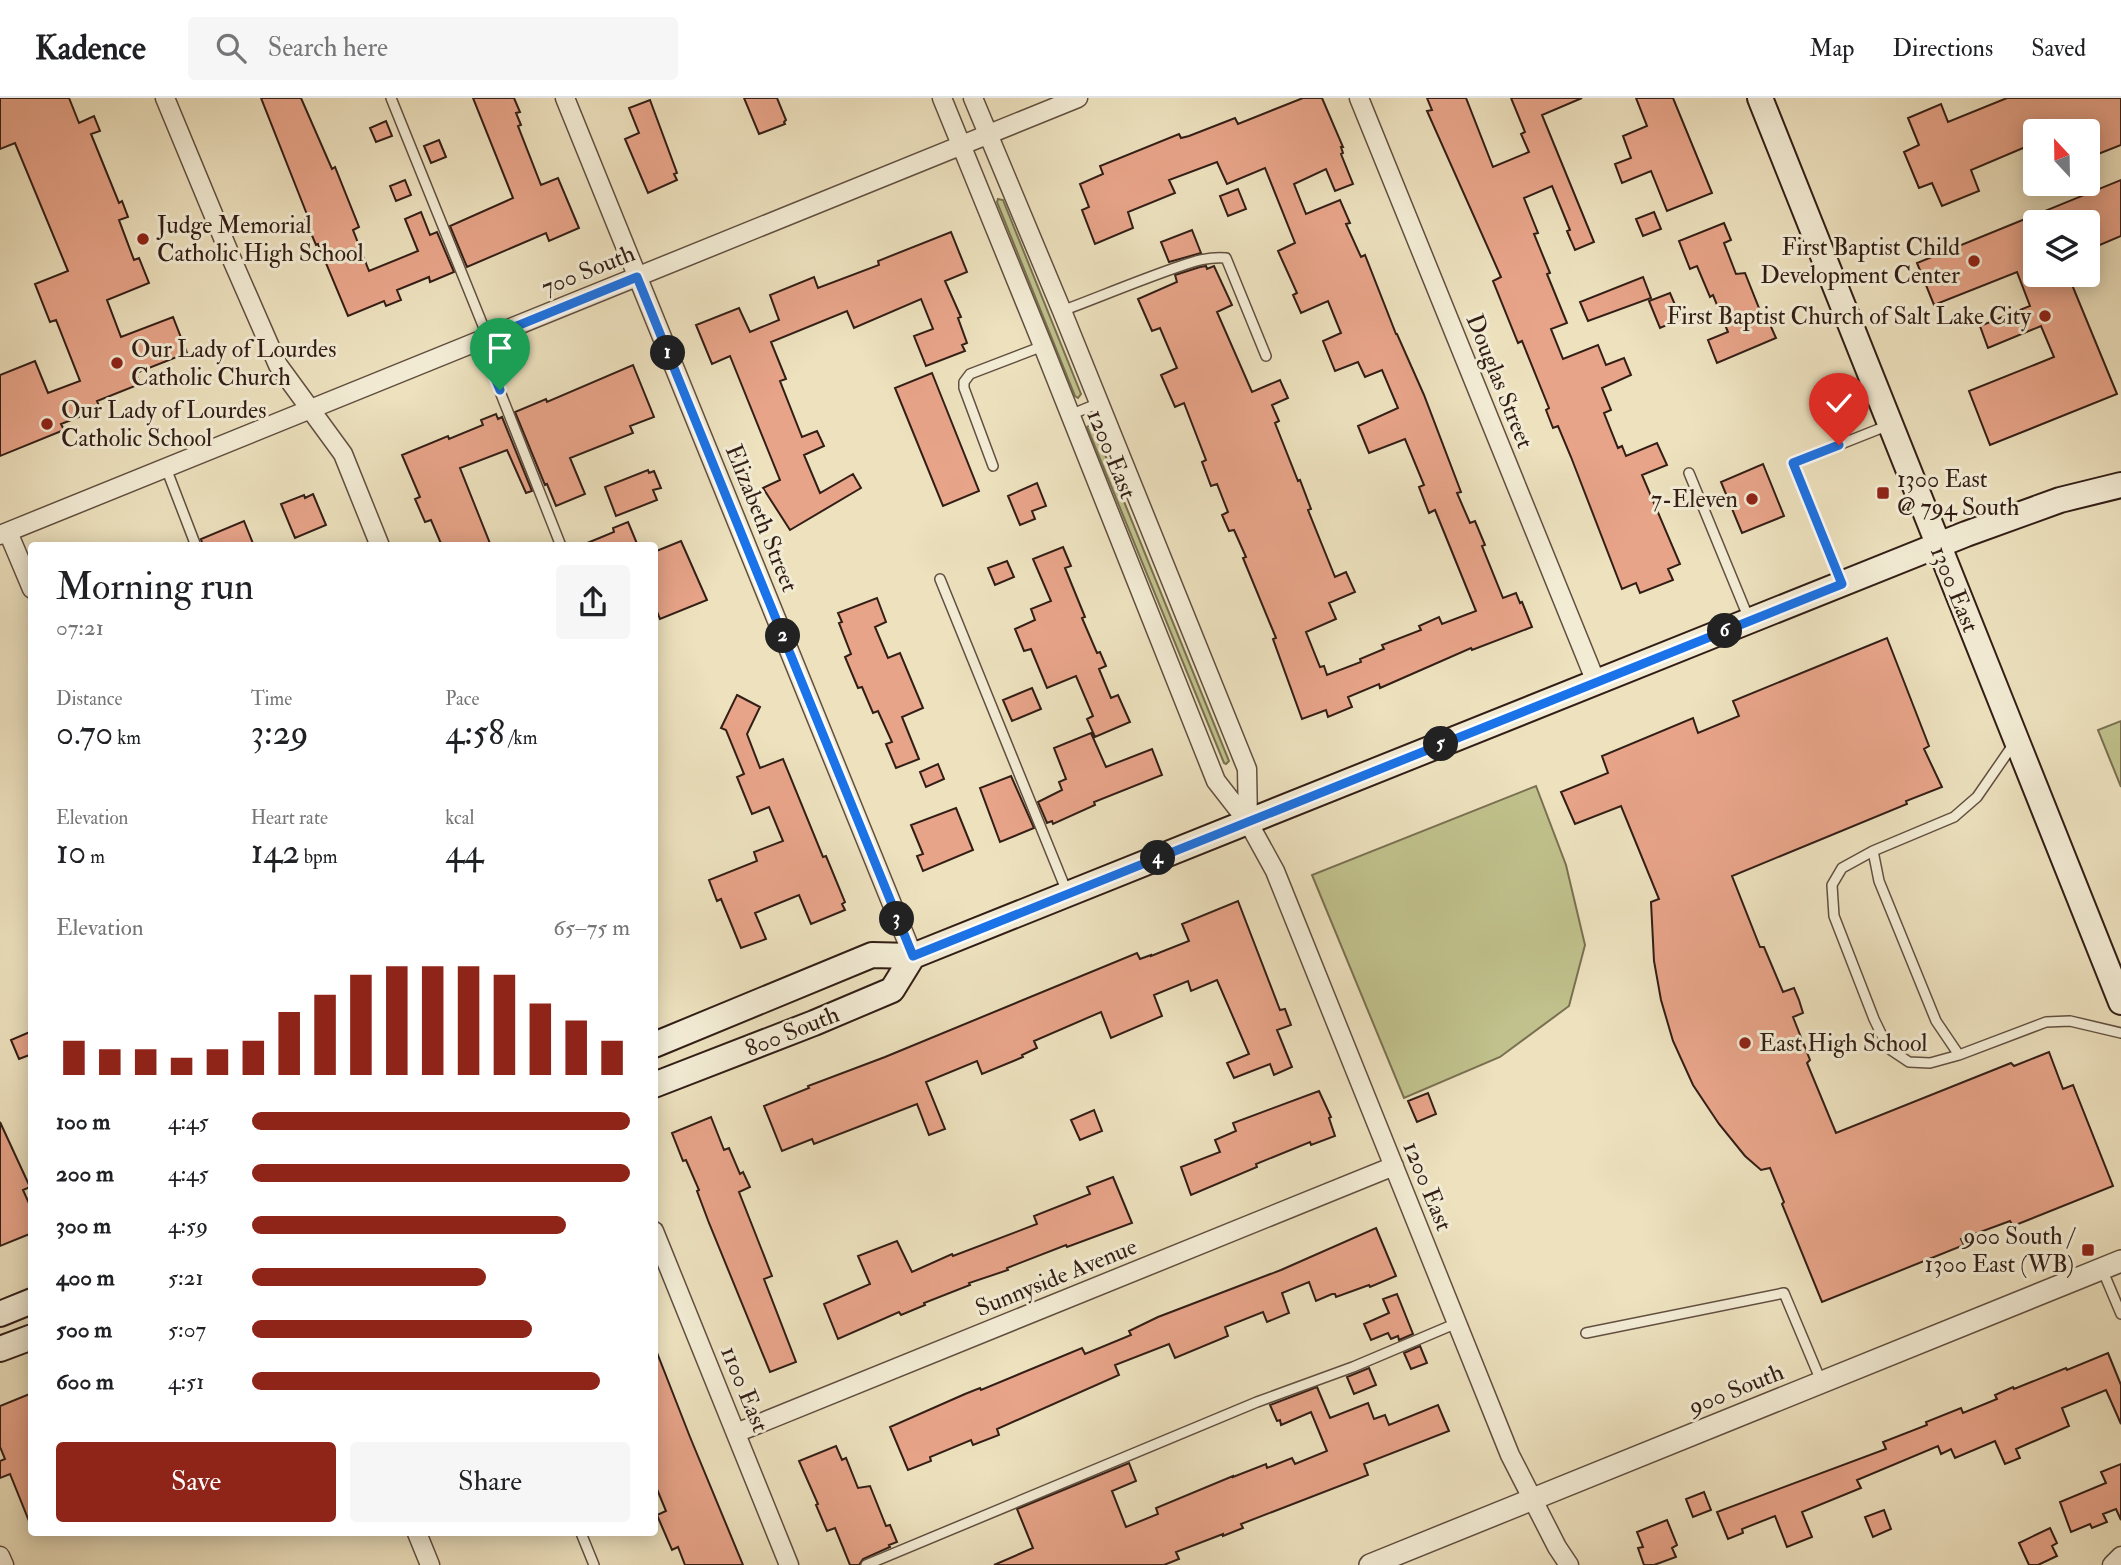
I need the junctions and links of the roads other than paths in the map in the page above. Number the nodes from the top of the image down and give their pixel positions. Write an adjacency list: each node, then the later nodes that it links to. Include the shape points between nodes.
1 (165, 98): 17 (street, via 278,365)
2 (391, 98): 13 (lane)
3 (565, 98): 11 (street, Elizabeth Street)
4 (942, 98): 10 (street, 1200 East)
5 (974, 98): 9 (street, 1200 East)
6 (1078, 98): 9 (street, 700 South)
7 (1359, 98): 33 (street, Douglas Street)
8 (1760, 98): 19 (main road, 1300 East)
9 (988, 134): 10 (street, 700 South); 12 (street, 1200 East)
10 (962, 145): 11 (street, 700 South); 14 (street, 1200 East)
11 (637, 277): 13 (street, 700 South); 38 (street, Elizabeth Street)
12 (1062, 311): 15 (lane, via 1196,261 1226,258); 16 (street, 1200 East)
13 (484, 339): 17 (street, 700 South); 27 (lane)
14 (1043, 346): 18 (street, 1200 East); 20 (lane, via 970,374 964,382)
15 (1266, 356)
16 (1099, 403): 18 (lane); 35 (street, 1200 East, via 1247,769)
17 (310, 410): 21 (street, 700 South); 26 (street, via 343,454)
18 (1070, 415): 35 (street, 1200 East, via 1216,781)
19 (1891, 424): 28 (main road, 1300 East); 31 (lane, via 1793,463)
20 (993, 466)
21 (166, 468): 24 (street, 700 South); 25 (lane)
22 (1689, 473): 32 (lane)
23 (2121, 485): 28 (main road, 800 South, via 2060,500)
24 (4, 533): 30 (street)
25 (194, 542)
26 (378, 542)
27 (560, 542)
28 (1937, 545): 31 (main road, 800 South); 34 (main road, 1300 East)
29 (940, 579): 37 (lane)
30 (28, 581)
31 (1842, 584): 32 (main road, 800 South)
32 (1749, 621): 33 (main road, 800 South)
33 (1596, 682): 35 (main road, 800 South)
34 (2016, 741): 36 (lane, via 1977,797 1954,817); 39 (main road, 1300 East)
35 (1248, 822): 37 (main road, 800 South); 44 (street, 1200 East, via 1275,871)
36 (1873, 851): 42 (lane, via 1879,881 1931,1010); 42 (lane, via 1842,868 1832,885 1834,916 1874,1019 1888,1048 1909,1062 1930,1063)
37 (1067, 894): 38 (main road, 800 South)
38 (913, 956): 41 (main road, 800 South, via 872,955); 43 (main road, 800 South, via 892,990)
39 (2121, 1002)
40 (2121, 1032): 42 (lane, via 2070,1021 2046,1022)
41 (658, 1043)
42 (1959, 1055)
43 (658, 1084)
44 (1394, 1166): 50 (street, 1200 East); 55 (street, Sunnyside Avenue)
45 (658, 1241): 55 (street, 1100 East)
46 (2111, 1265): 49 (lane); 54 (street, 900 South)
47 (28, 1303): 48 (main road)
48 (0, 1314)
49 (2121, 1314)
50 (1458, 1323): 56 (street, 1200 East, via 1510,1455); 65 (lane)
51 (1586, 1333): 54 (lane, via 1784,1293)
52 (28, 1338): 53 (main road)
53 (0, 1349)
54 (1822, 1382): 56 (street, 900 South)
55 (736, 1433): 64 (street, 1100 East)
56 (1533, 1500): 66 (street, 900 South); 67 (street, 1200 East)
57 (418, 1536): 62 (street)
58 (582, 1536): 63 (lane)
59 (0, 1556): 61 (street)
60 (2121, 1556): 68 (street)
61 (4, 1565)
62 (430, 1565)
63 (594, 1565)
64 (789, 1565)
65 (866, 1565)
66 (1370, 1565)
67 (1569, 1565)
68 (2112, 1565)

